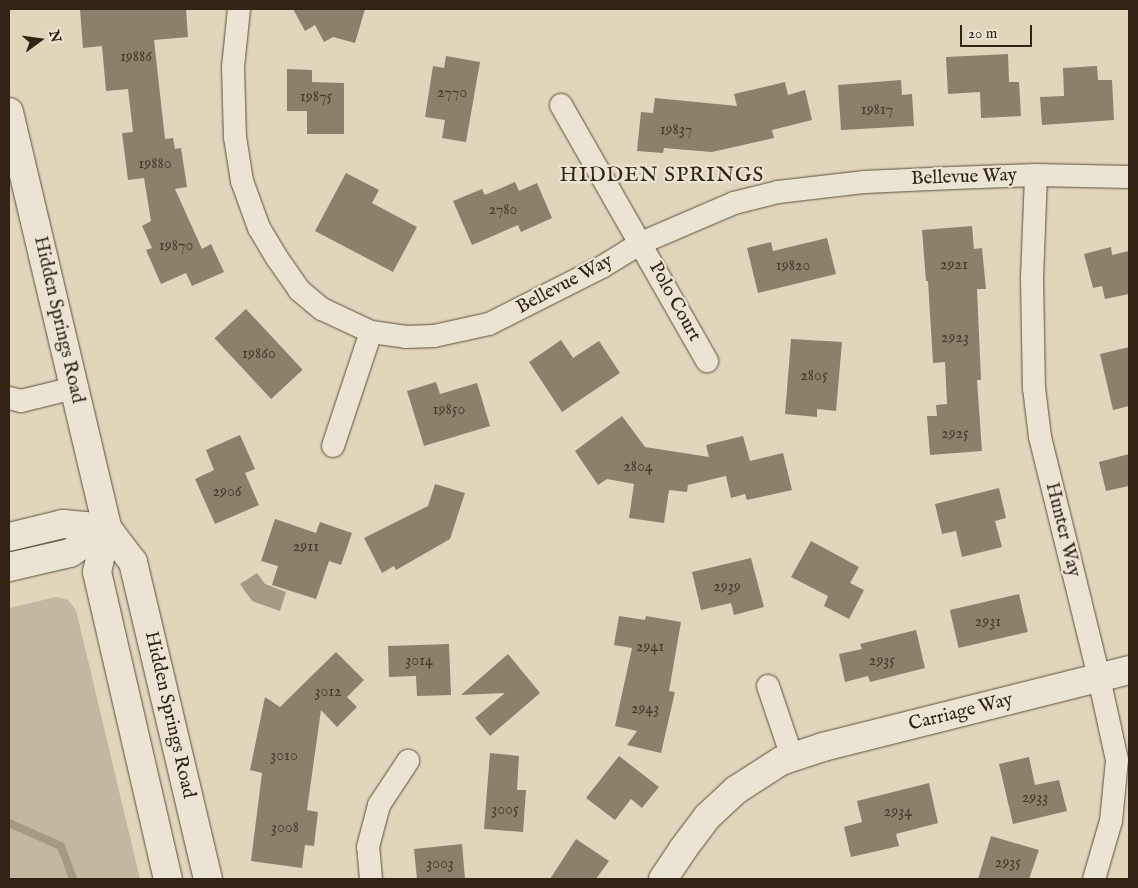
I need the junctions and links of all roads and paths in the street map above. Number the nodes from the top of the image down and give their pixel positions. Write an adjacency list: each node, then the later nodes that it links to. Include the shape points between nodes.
1 (240, 9): 7 (street, Bellevue Way, via 233,67 235,138 242,181 260,228 299,290 322,309)
2 (561, 105): 6 (street, Polo Court)
3 (9, 112): 9 (main road, Hidden Springs Road)
4 (1036, 175): 5 (street, Bellevue Way); 6 (street, Bellevue Way, via 865,182 778,192 734,203); 16 (street, Hunter Way, via 1032,278 1034,388 1040,437)
5 (1129, 177)
6 (641, 243): 7 (street, Bellevue Way, via 602,267 489,324 434,336 404,337); 8 (street, Polo Court)
7 (371, 332): 11 (street)
8 (707, 361)
9 (74, 388): 10 (street, via 21,401); 12 (main road, Hidden Springs Road)
10 (9, 398)
11 (333, 446)
12 (107, 528): 13 (main road, via 64,524); 14 (main road, via 70,553); 20 (main road, Hidden Springs Road, via 97,572); 21 (main road, Hidden Springs Road, via 133,562)
13 (9, 537)
14 (9, 568)
15 (1129, 670): 16 (main road, Carriage Way)
16 (1100, 678): 18 (main road, Carriage Way, via 823,746); 24 (street, Hunter Way, via 1117,760 1111,820)
17 (768, 686): 18 (street)
18 (792, 757): 23 (main road, Carriage Way, via 765,769 726,799 694,833)
19 (408, 761): 22 (street, via 379,805 368,847)
20 (168, 879)
21 (208, 879)
22 (371, 879)
23 (663, 879)
24 (1094, 879)

